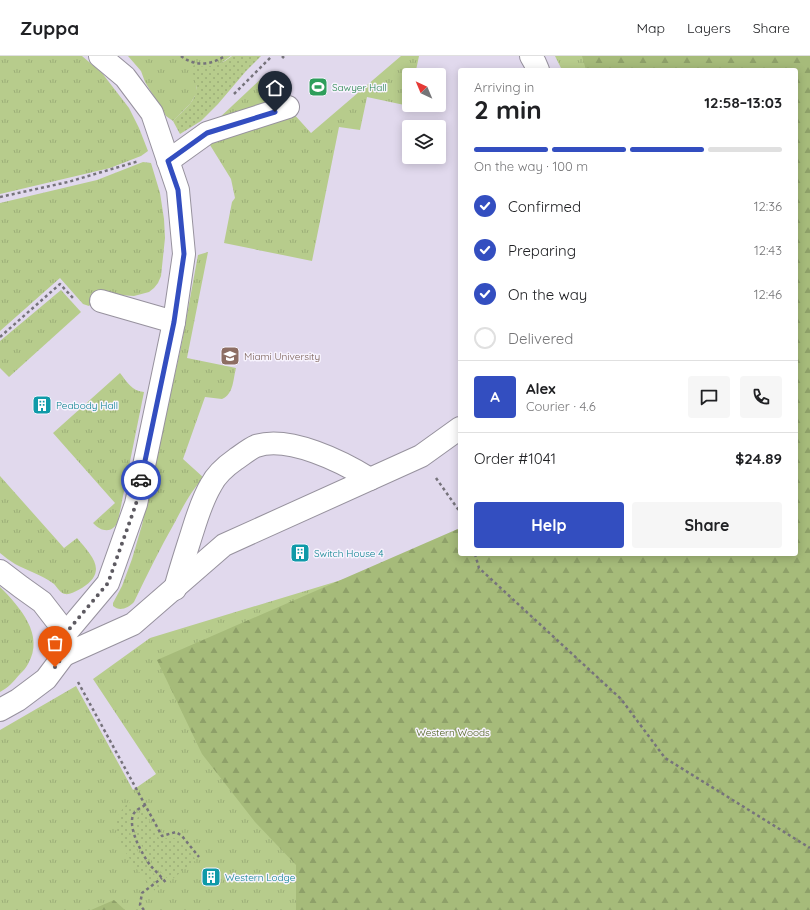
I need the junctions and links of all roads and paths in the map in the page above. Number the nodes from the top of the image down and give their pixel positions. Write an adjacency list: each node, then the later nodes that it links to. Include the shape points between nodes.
1 (100, 56): 7 (street, via 125,78 152,113)
2 (181, 56): 3 (path, via 194,63 211,63)
3 (225, 56)
4 (531, 56): 5 (street)
5 (537, 68)
6 (288, 107): 7 (street, via 207,133)
7 (168, 161): 9 (street, via 178,190 184,254)
8 (101, 301): 9 (street); 10 (path, via 86,312 60,284)
9 (174, 322): 18 (street, via 136,504 108,583)
10 (0, 337)
11 (458, 429): 12 (street)
12 (421, 456): 13 (street); 14 (path)
13 (370, 479): 17 (street, via 224,545); 17 (street, via 328,456 294,446 275,443 257,446 247,451 227,466 211,484 200,509)
14 (458, 509)
15 (476, 556): 22 (path, via 479,568 621,699 665,758)
16 (0, 571): 18 (street, via 42,602)
17 (175, 589): 19 (street, via 132,624)
18 (66, 633): 19 (street)
19 (64, 655): 20 (street, via 46,679); 21 (path)
20 (0, 710)
21 (145, 805): 23 (path, via 162,836 176,832); 24 (path, via 134,815 133,833 139,847)
22 (810, 848)
23 (200, 858)
24 (162, 878): 25 (path); 26 (path, via 142,893 140,905)
25 (167, 884)
26 (144, 910)

